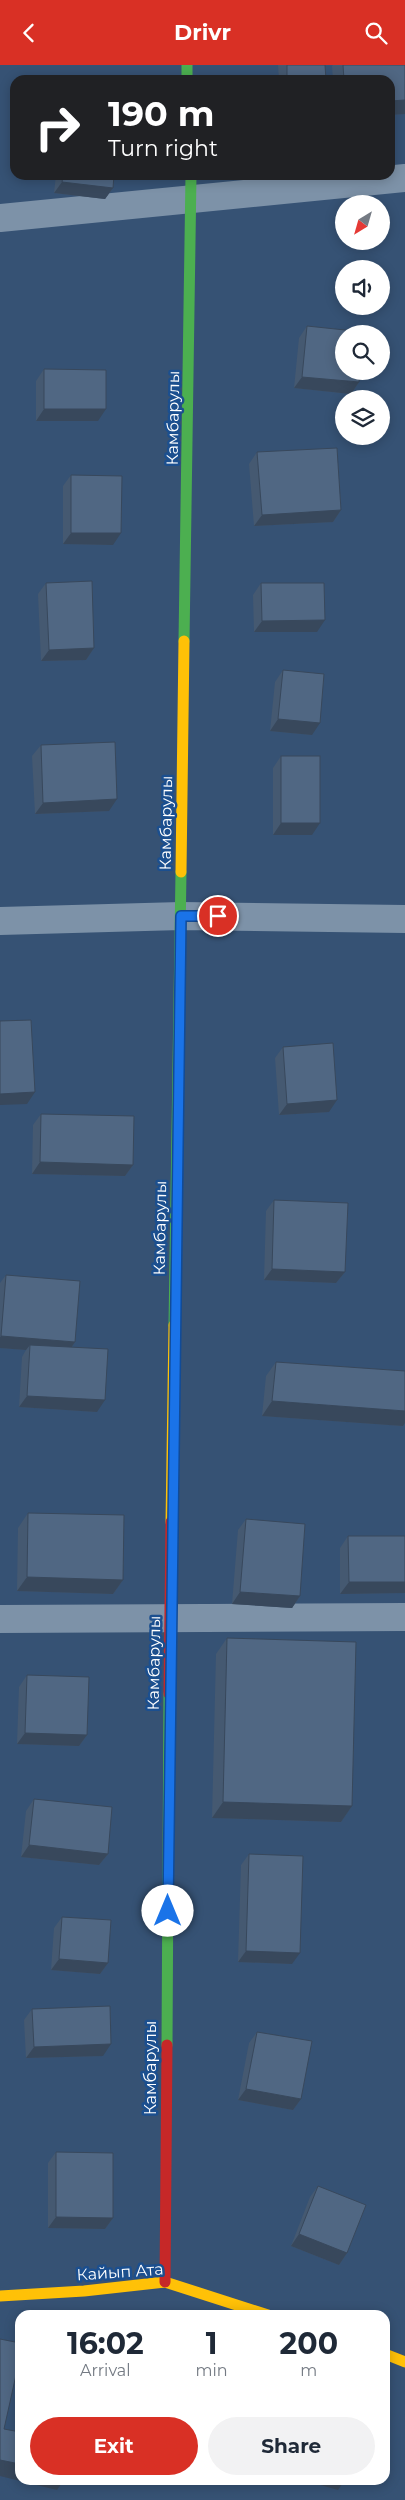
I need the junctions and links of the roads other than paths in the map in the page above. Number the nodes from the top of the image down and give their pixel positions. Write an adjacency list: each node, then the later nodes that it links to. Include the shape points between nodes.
1 (358, 180): 2 (street)
2 (192, 187): 3 (street); 4 (street, Камбарулы)
3 (0, 218)
4 (181, 916): 5 (street); 6 (street); 8 (street, Камбарулы)
5 (405, 919)
6 (0, 921)
7 (405, 1617): 8 (street)
8 (170, 1618): 9 (street); 10 (street, Камбарулы)
9 (0, 1619)
10 (165, 2282): 11 (street, Кайып Ата); 12 (street, Кайып Ата)
11 (0, 2296)
12 (252, 2310)
13 (390, 2356): 14 (street)
14 (405, 2362)

